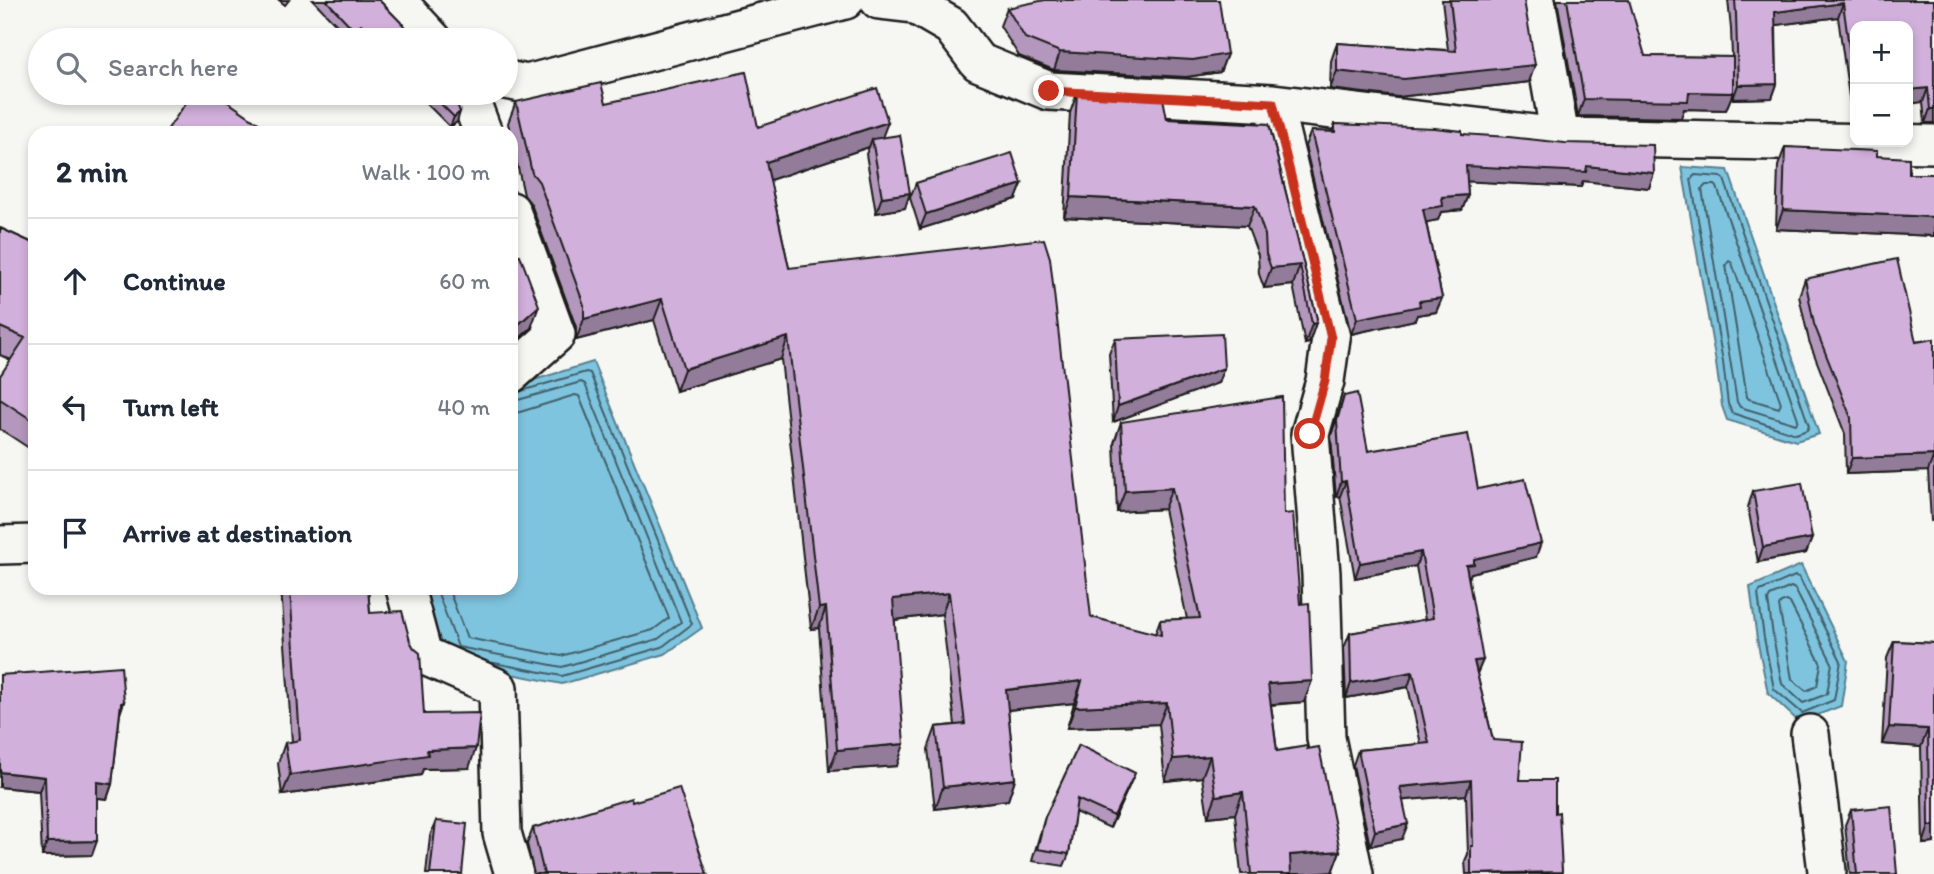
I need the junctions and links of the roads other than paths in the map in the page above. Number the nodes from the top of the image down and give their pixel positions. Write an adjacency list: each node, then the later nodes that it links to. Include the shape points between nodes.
1 (396, 0): 5 (street)
2 (845, 0): 6 (street, via 527,84)
3 (879, 0): 7 (street, via 914,4 951,26 978,62 1049,91)
4 (1536, 0): 10 (street)
5 (422, 28)
6 (518, 82)
7 (1273, 103): 10 (street); 18 (street, via 1331,338 1310,434 1321,574 1326,738)
8 (472, 105): 9 (street)
9 (480, 126)
10 (1560, 137): 11 (street)
11 (1934, 144)
12 (518, 230): 13 (street, via 556,334)
13 (518, 368)
14 (407, 595): 17 (street, via 424,655 498,688 502,833)
15 (1810, 734): 16 (street)
16 (1821, 873)
17 (514, 874)
18 (1354, 874)

